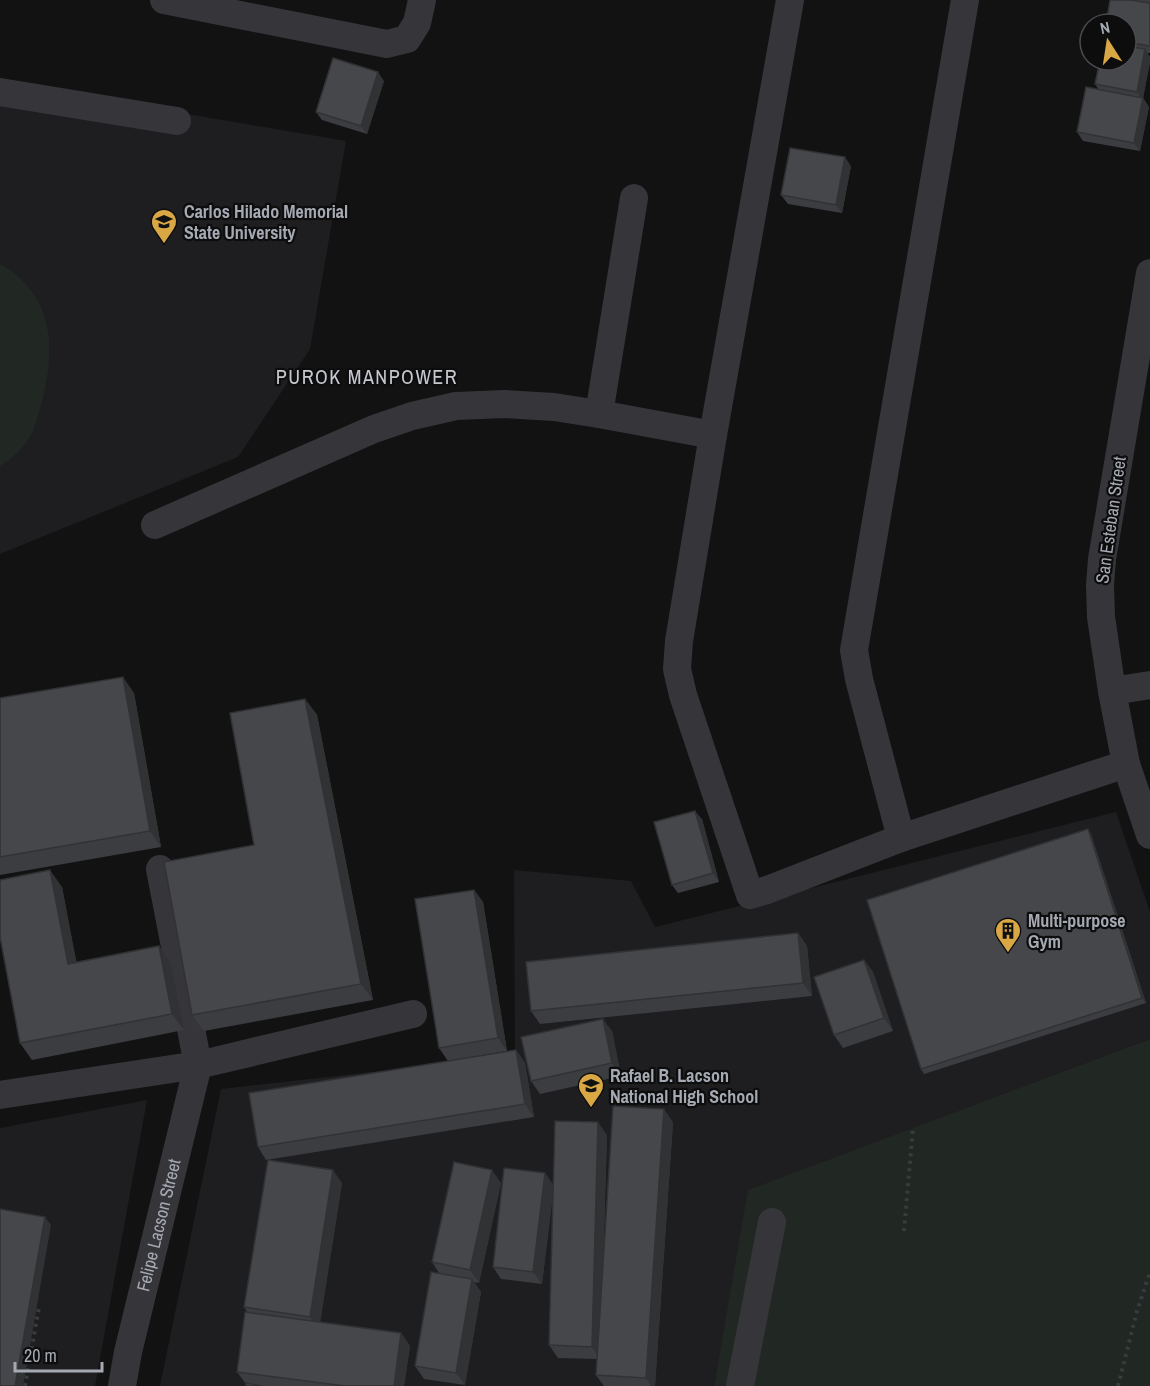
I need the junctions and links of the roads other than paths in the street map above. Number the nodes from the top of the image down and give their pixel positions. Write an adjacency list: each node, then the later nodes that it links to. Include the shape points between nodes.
1 (164, 0): 2 (street, via 387,44 407,39 417,23)
2 (422, 0)
3 (790, 0): 10 (street)
4 (965, 0): 16 (street, via 854,650)
5 (0, 92): 6 (street)
6 (177, 121)
7 (634, 198): 9 (street)
8 (1150, 273): 13 (street, San Esteban Street, via 1102,559 1101,617)
9 (599, 414): 10 (street); 11 (street, via 504,404 456,406 412,416)
10 (713, 435): 16 (street, via 677,669 750,895)
11 (155, 525)
12 (1150, 685): 13 (street)
13 (1112, 691): 14 (street, San Esteban Street)
14 (1126, 764): 15 (street, San Esteban Street); 16 (street)
15 (1150, 835)
16 (901, 838)
17 (160, 869): 19 (street)
18 (413, 1014): 19 (street)
19 (198, 1065): 20 (street); 22 (street, Felipe Lacson Street)
20 (0, 1095)
21 (772, 1222): 23 (street)
22 (122, 1386)
23 (740, 1386)

